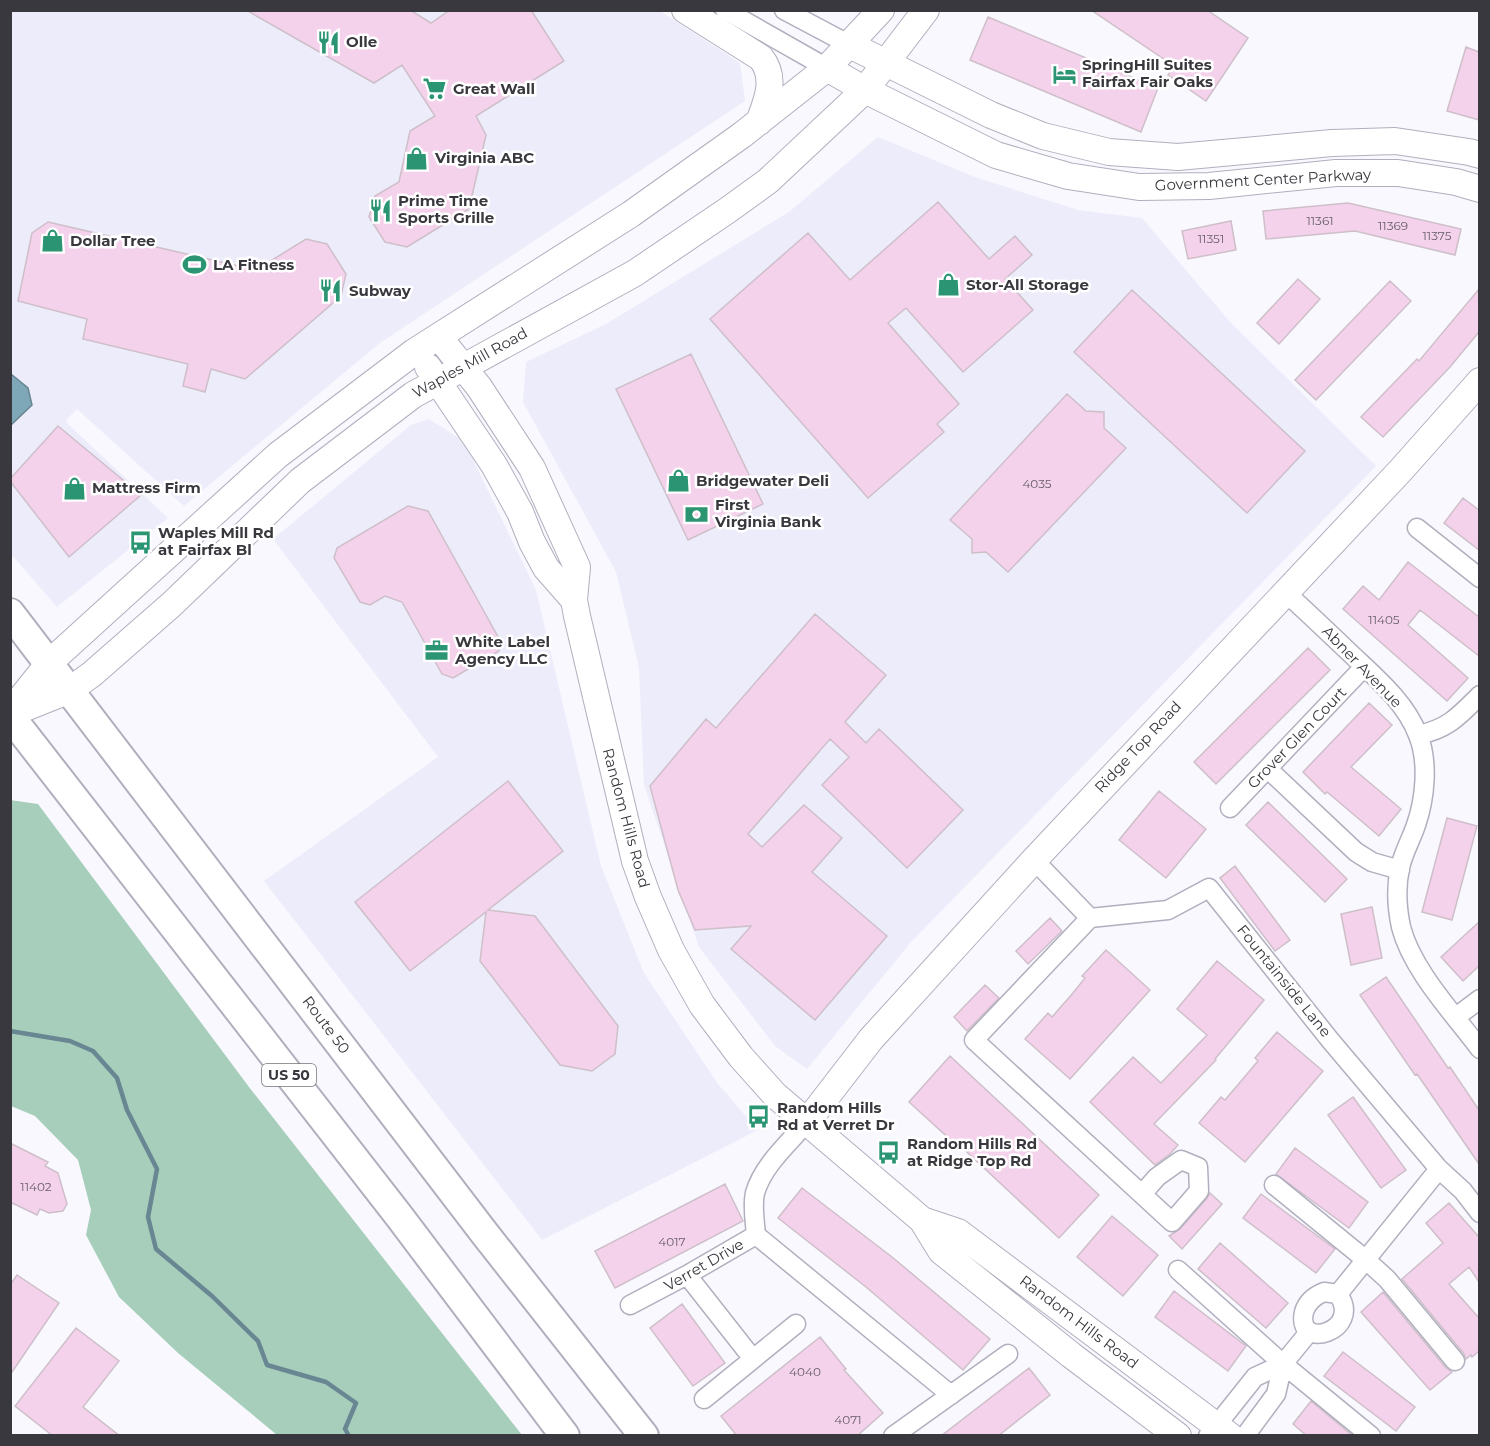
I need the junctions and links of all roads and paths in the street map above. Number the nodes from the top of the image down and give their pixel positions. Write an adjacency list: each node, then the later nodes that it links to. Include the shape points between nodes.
1 (685, 10): 10 (street, via 766,65 770,89)
2 (725, 10): 8 (street, Government Center Parkway)
3 (784, 10): 6 (street, Government Center Parkway)
4 (881, 10): 6 (street)
5 (926, 10): 7 (street, Waples Mill Road)
6 (850, 45): 7 (street, Government Center Parkway); 8 (street)
7 (886, 63): 9 (street, Waples Mill Road); 11 (street, Government Center Parkway, via 1043,136 1108,152 1178,157 1395,141)
8 (827, 68): 9 (street, Government Center Parkway); 10 (street)
9 (865, 90): 12 (street, Government Center Parkway, via 996,155 1068,176 1139,187 1198,186 1336,173 1398,173); 15 (street, Waples Mill Road, via 768,181 702,228 635,273)
10 (759, 122): 13 (street, via 631,214)
11 (1479, 155)
12 (1479, 189)
13 (439, 337): 14 (street); 15 (street, Random Hills Road)
14 (414, 351): 16 (street); 23 (street, via 278,454)
15 (462, 367): 16 (street, Waples Mill Road); 21 (street, Random Hills Road, via 532,468 554,513 577,567)
16 (438, 380): 21 (street, via 494,465 546,568); 25 (street, Waples Mill Road, via 394,408 300,481 172,603)
17 (1479, 381): 20 (street, Ridge Top Road)
18 (1417, 528): 19 (street)
19 (1479, 578)
20 (1286, 592): 24 (street, Abner Avenue); 31 (street, Ridge Top Road)
21 (574, 600): 37 (street, Random Hills Road, via 635,861 671,950 702,1005 741,1057 775,1095)
22 (10, 613): 23 (main road, Route 50)
23 (49, 663): 25 (main road, Route 50); 27 (street)
24 (1364, 667): 28 (street, Abner Avenue, via 1392,694); 29 (street, Grover Glen Court)
25 (70, 690): 27 (street, Waples Mill Road); 59 (main road, Route 50)
26 (1479, 695): 28 (street, via 1448,725)
27 (10, 714): 58 (main road, US 50)
28 (1418, 735): 32 (street, Abner Avenue, via 1424,769 1423,797)
29 (1268, 769): 30 (street, Grover Glen Court); 32 (street, via 1356,852 1372,862)
30 (1230, 808)
31 (1034, 860): 33 (street); 37 (street, Ridge Top Road, via 871,1039)
32 (1400, 870): 35 (street, Abner Avenue, via 1398,907 1406,944)
33 (1090, 918): 38 (street, Fountainside Lane, via 1168,910 1209,888); 40 (street, via 974,1040)
34 (1479, 999): 35 (street)
35 (1456, 1017): 36 (street, Abner Avenue)
36 (1479, 1049)
37 (807, 1122): 42 (street, Random Hills Road); 43 (street, Verret Drive, via 765,1171 755,1194)
38 (1439, 1169): 41 (street, Fountainside Lane); 44 (street)
39 (1274, 1185): 44 (street)
40 (1143, 1193)
41 (1479, 1213)
42 (922, 1220): 57 (street, Random Hills Road, via 958,1232); 61 (street, Random Hills Road, via 940,1251)
43 (756, 1235): 46 (street, Verret Drive); 55 (street)
44 (1366, 1260): 47 (street); 53 (street, via 1387,1279)
45 (1178, 1270): 54 (street)
46 (687, 1275): 48 (street, Verret Drive); 52 (street)
47 (1338, 1294): 50 (street, via 1324,1292 1309,1302 1304,1317); 50 (street, via 1344,1309 1338,1326 1324,1334)
48 (630, 1305)
49 (796, 1324): 52 (street)
50 (1309, 1332): 54 (street)
51 (1008, 1354): 55 (street)
52 (753, 1359): 56 (street)
53 (1455, 1361)
54 (1283, 1364): 57 (street, via 1256,1377); 62 (street, via 1276,1394); 63 (street)
55 (951, 1395): 60 (street)
56 (704, 1399)
57 (1218, 1432)
58 (565, 1436)
59 (644, 1436)
60 (893, 1436)
61 (1178, 1436)
62 (1245, 1436)
63 (1371, 1436)

